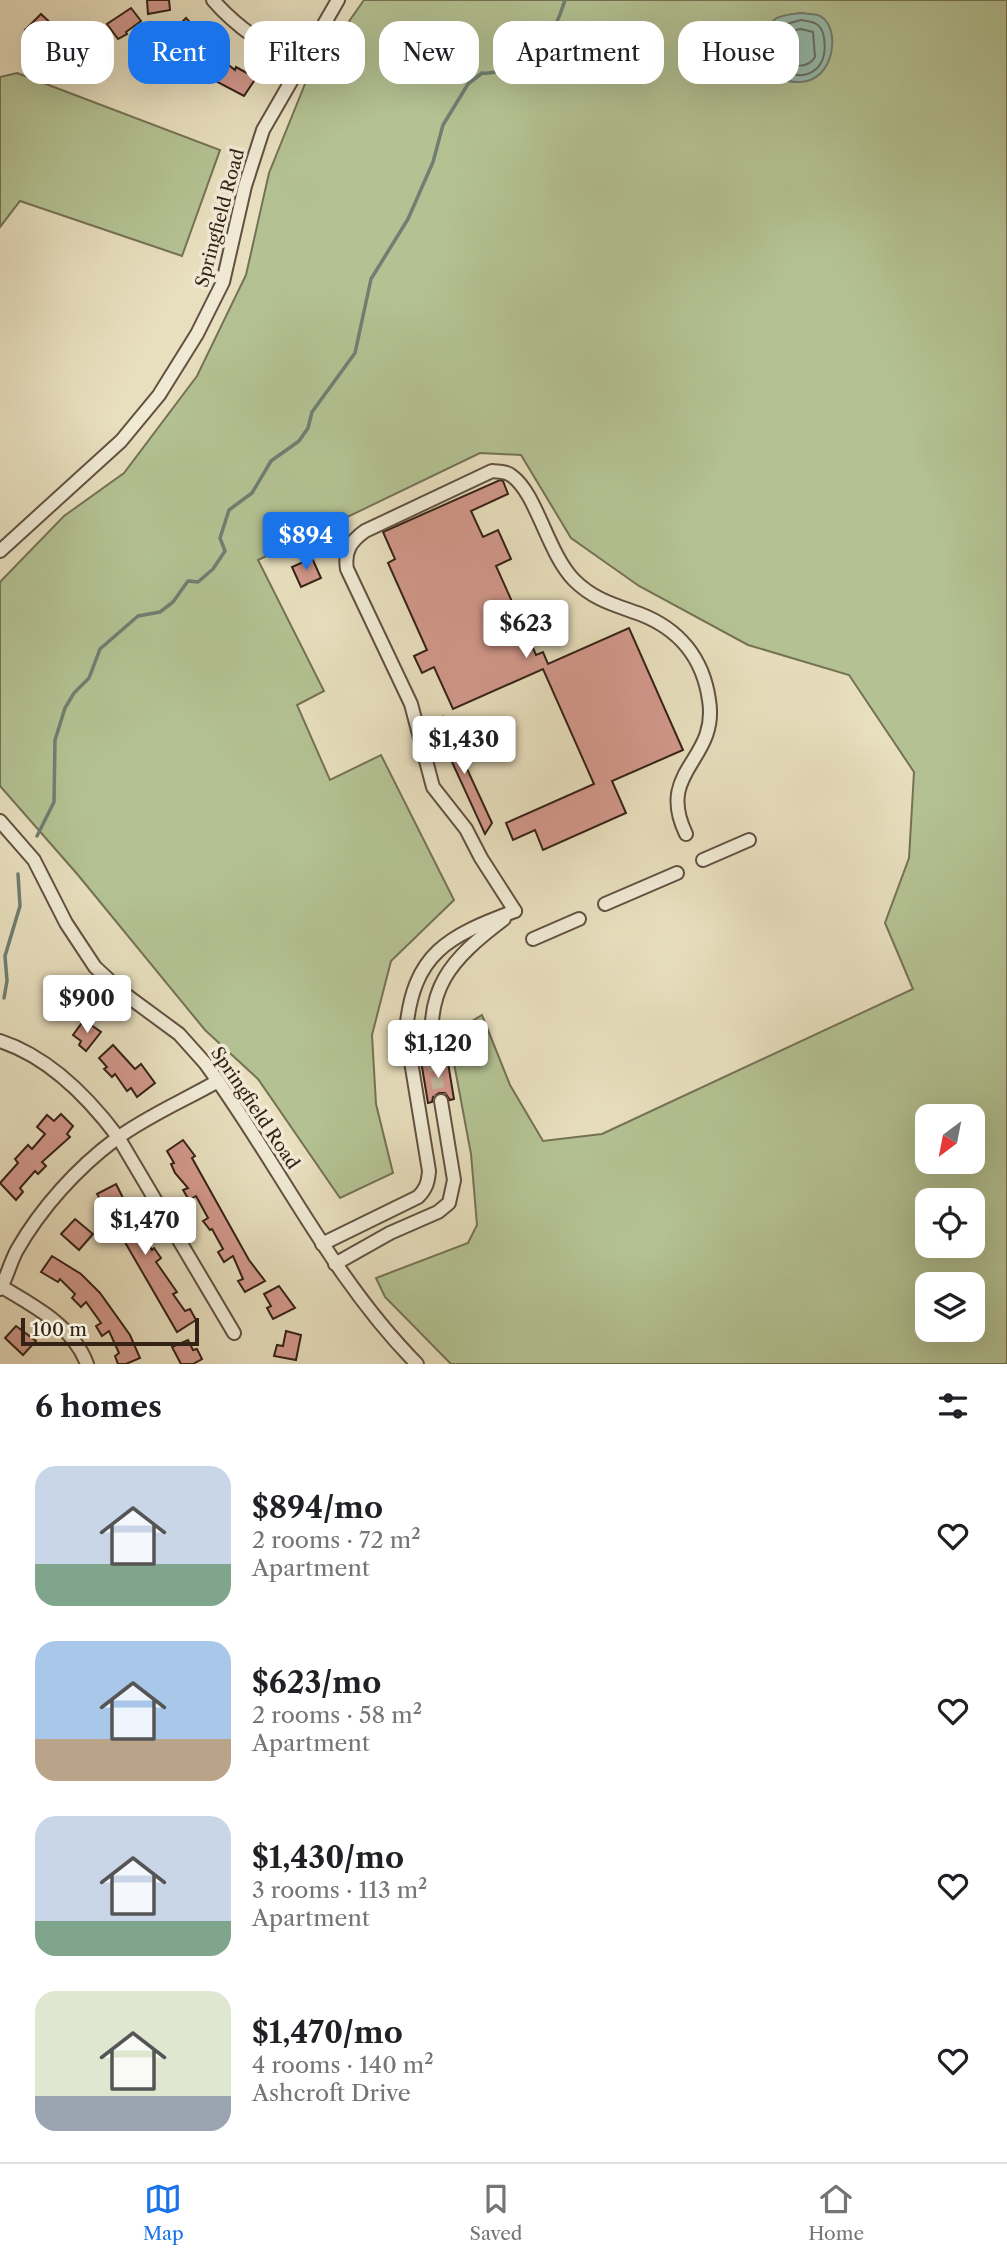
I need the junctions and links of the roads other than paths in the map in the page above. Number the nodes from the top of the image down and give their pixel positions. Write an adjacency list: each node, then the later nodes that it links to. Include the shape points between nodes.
1 (213, 0): 4 (street)
2 (338, 0): 3 (street, Springfield Road)
3 (325, 21)
4 (244, 31)
5 (289, 84): 6 (street, Springfield Road, via 259,141 223,282 191,345 159,395 121,441)
6 (0, 551)
7 (0, 821): 18 (street, Springfield Road, via 34,860 95,967 178,1034)
8 (686, 834): 13 (street, via 676,799 680,783 703,747 710,704 694,654 664,624 592,597 573,580 556,559 523,486 506,472 492,471 365,531 353,540 345,559 411,704 433,787 466,829)
9 (749, 840): 10 (street)
10 (703, 860)
11 (677, 873): 12 (street)
12 (606, 904)
13 (515, 911): 17 (street, via 468,946 446,974 429,1034); 21 (street, via 466,929 441,948 425,967 408,1008 406,1031)
14 (579, 919): 15 (street)
15 (533, 939)
16 (0, 1041): 20 (street, via 23,1050 70,1084)
17 (433, 1059)
18 (218, 1081): 20 (street); 23 (street, Springfield Road)
19 (441, 1101): 22 (street)
20 (118, 1137): 25 (street, via 57,1195 17,1250); 26 (street)
21 (428, 1183): 22 (street); 23 (street, via 418,1197)
22 (454, 1191): 24 (street, via 438,1212)
23 (322, 1244): 24 (street, Springfield Road)
24 (335, 1264): 28 (street, Springfield Road, via 374,1318)
25 (1, 1288): 27 (street, via 64,1329)
26 (234, 1333)
27 (87, 1364)
28 (417, 1364)

